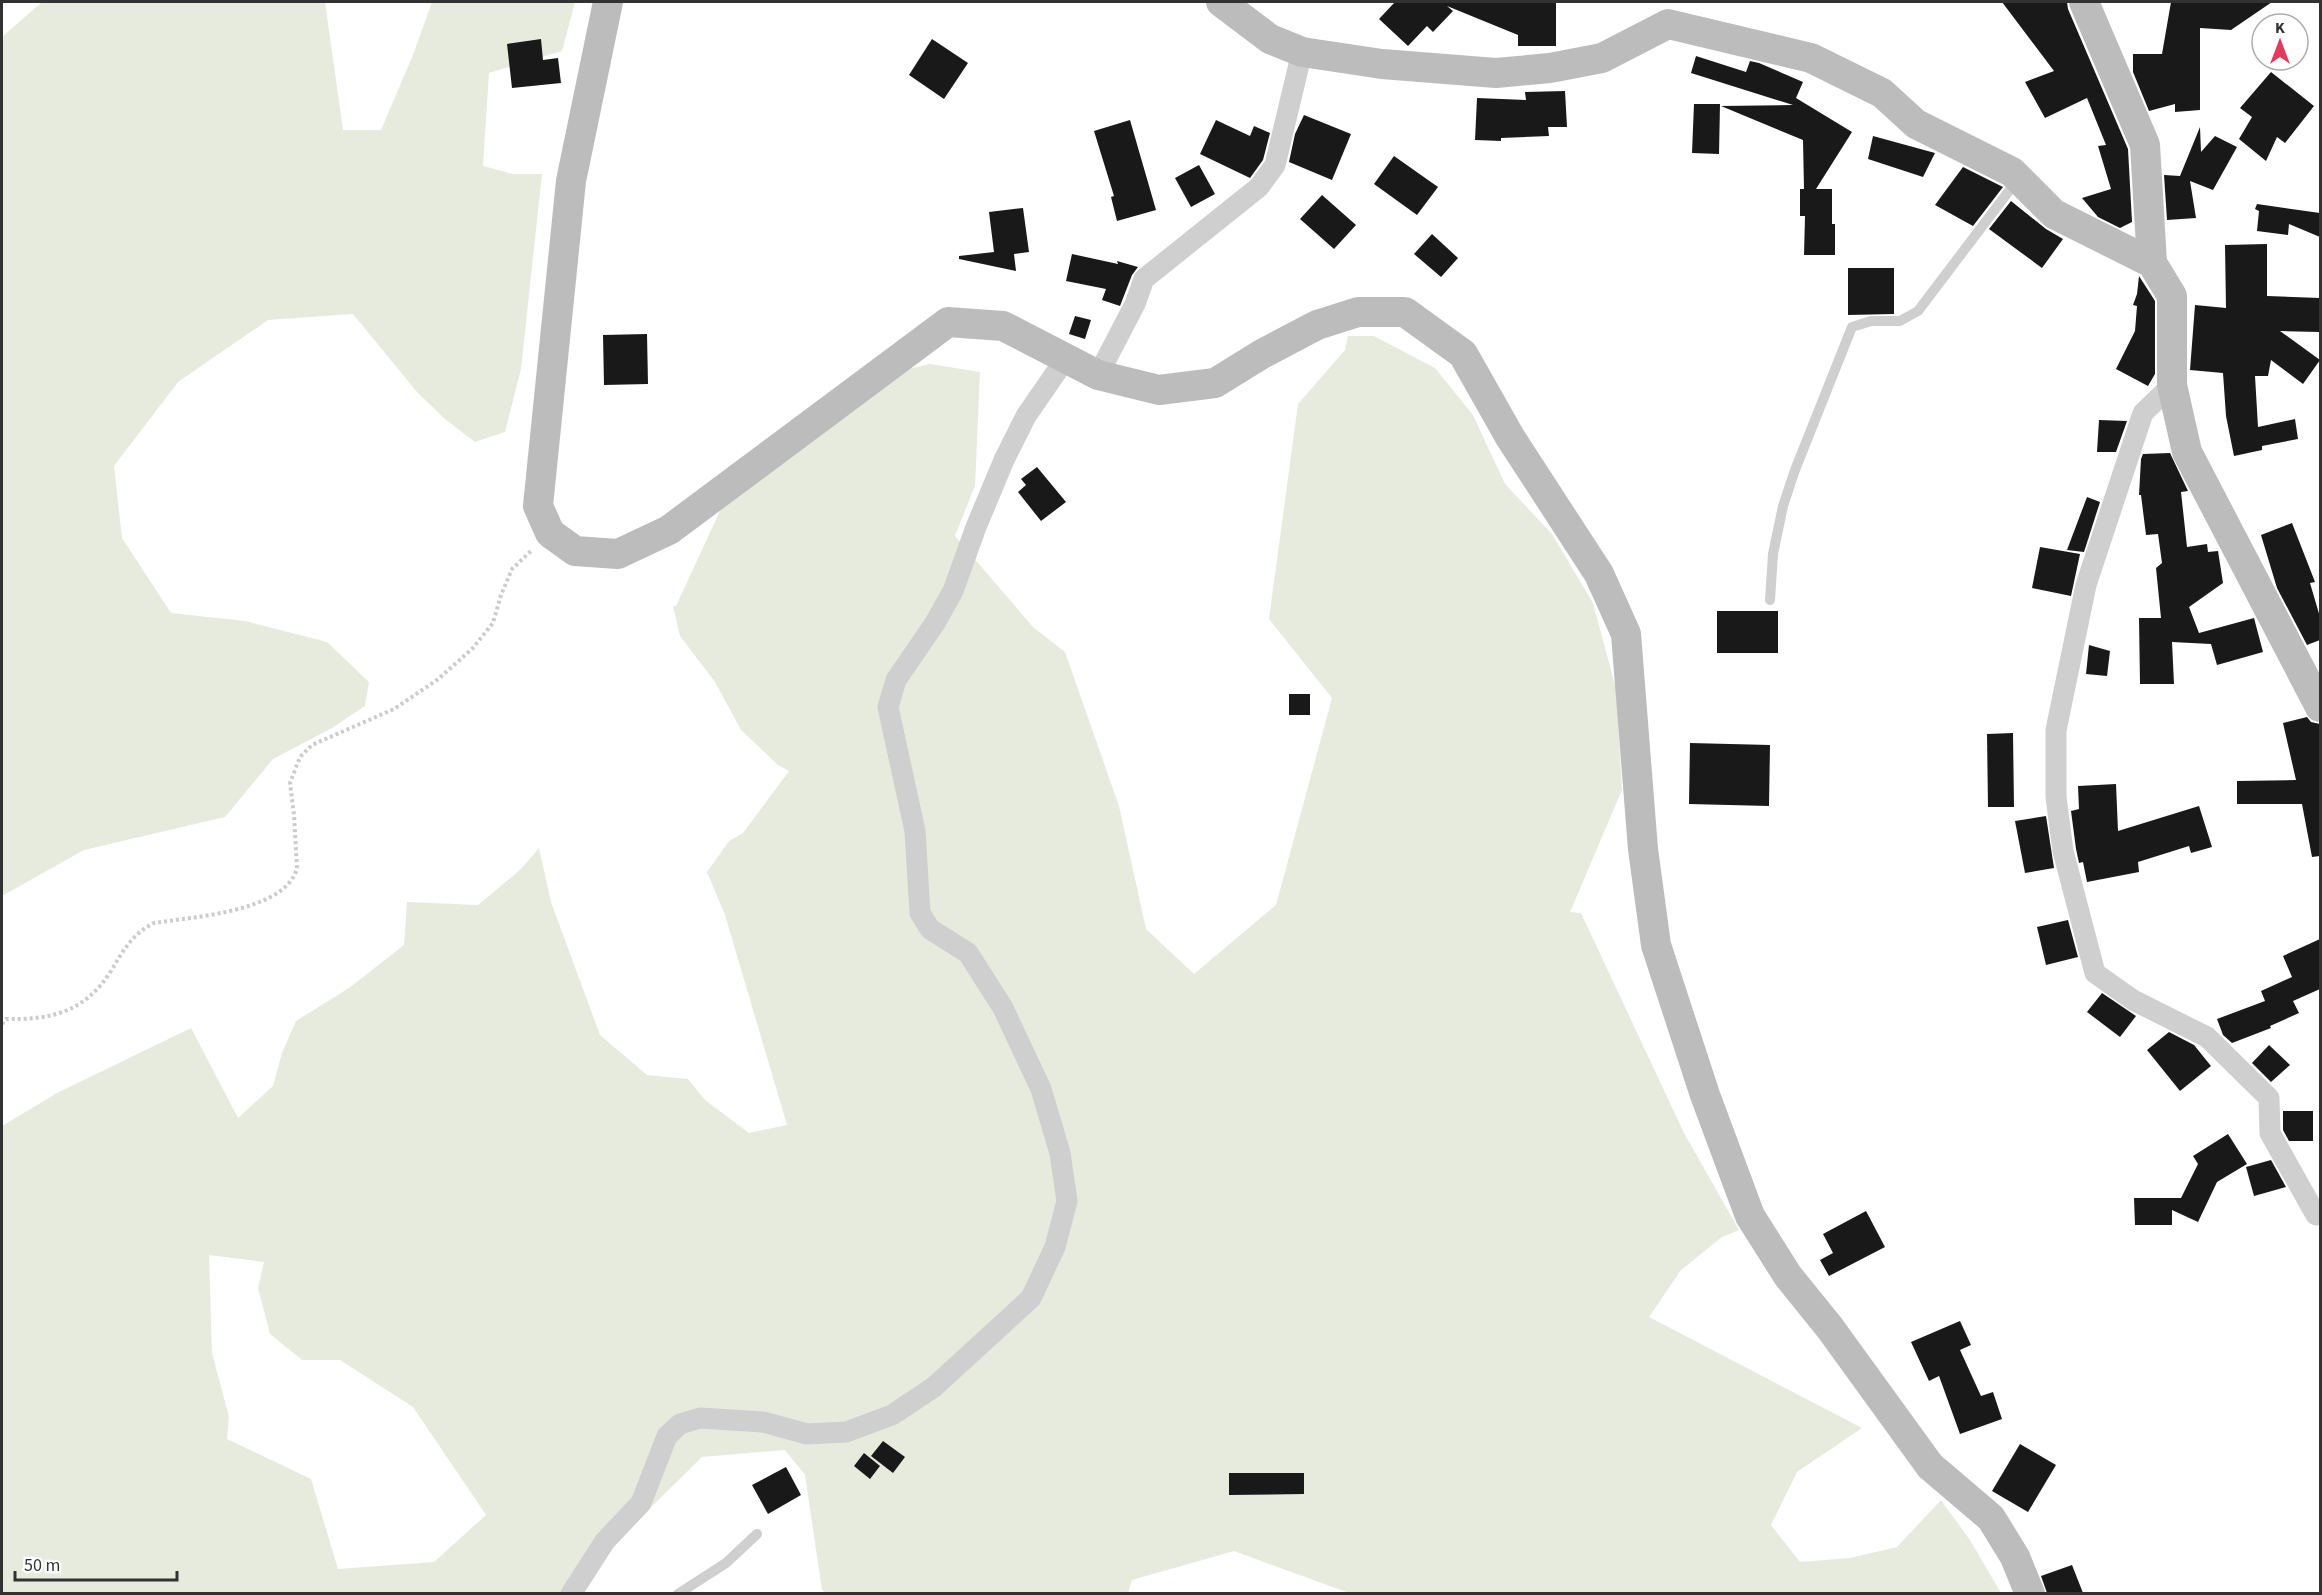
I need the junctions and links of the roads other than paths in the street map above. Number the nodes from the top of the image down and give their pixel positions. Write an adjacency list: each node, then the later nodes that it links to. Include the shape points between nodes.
1 (608, 2): 7 (street, via 571,182 538,506 550,533 575,551 618,554 669,530 948,322 1003,326)
2 (1221, 2): 4 (street, via 1270,39)
3 (2084, 2): 6 (street, via 2145,145)
4 (1302, 52): 5 (street, via 1383,64 1496,73 1602,58 1668,24 1811,58 1882,93 1916,124 2012,172); 8 (street, via 1275,165 1259,186 1144,279)
5 (2018, 179): 6 (street, via 2054,214); 10 (lane, via 1918,310 1900,321 1871,321 1852,327 1784,506 1773,554)
6 (2152, 263): 9 (street, via 2172,296)
7 (1066, 358): 8 (street); 14 (street, via 1026,416 976,527 953,591 896,680 888,707 915,831 920,913 930,929 968,953 1003,1008 1041,1089 1060,1153 1067,1201 1055,1246 1031,1298 934,1387 892,1415 846,1432 807,1434 763,1422 700,1418 680,1424 667,1436 641,1503 604,1541)
8 (1098, 375): 16 (street, via 1158,390 1215,383 1317,325 1358,312 1405,312 1463,354 1510,437 1599,574 1626,634 1643,849 1656,945 1750,1216 1788,1276 1930,1466 1991,1518 2015,1557)
9 (2172, 385): 11 (street, via 2187,452); 12 (street, via 2143,413 2086,585 2056,730 2056,797 2063,851 2095,972 2133,1000 2207,1037 2269,1098 2270,1133)
10 (1770, 600)
11 (2320, 707)
12 (2316, 1215)
13 (757, 1534): 15 (lane, via 726,1563)
14 (571, 1593)
15 (678, 1593)
16 (2030, 1593)

